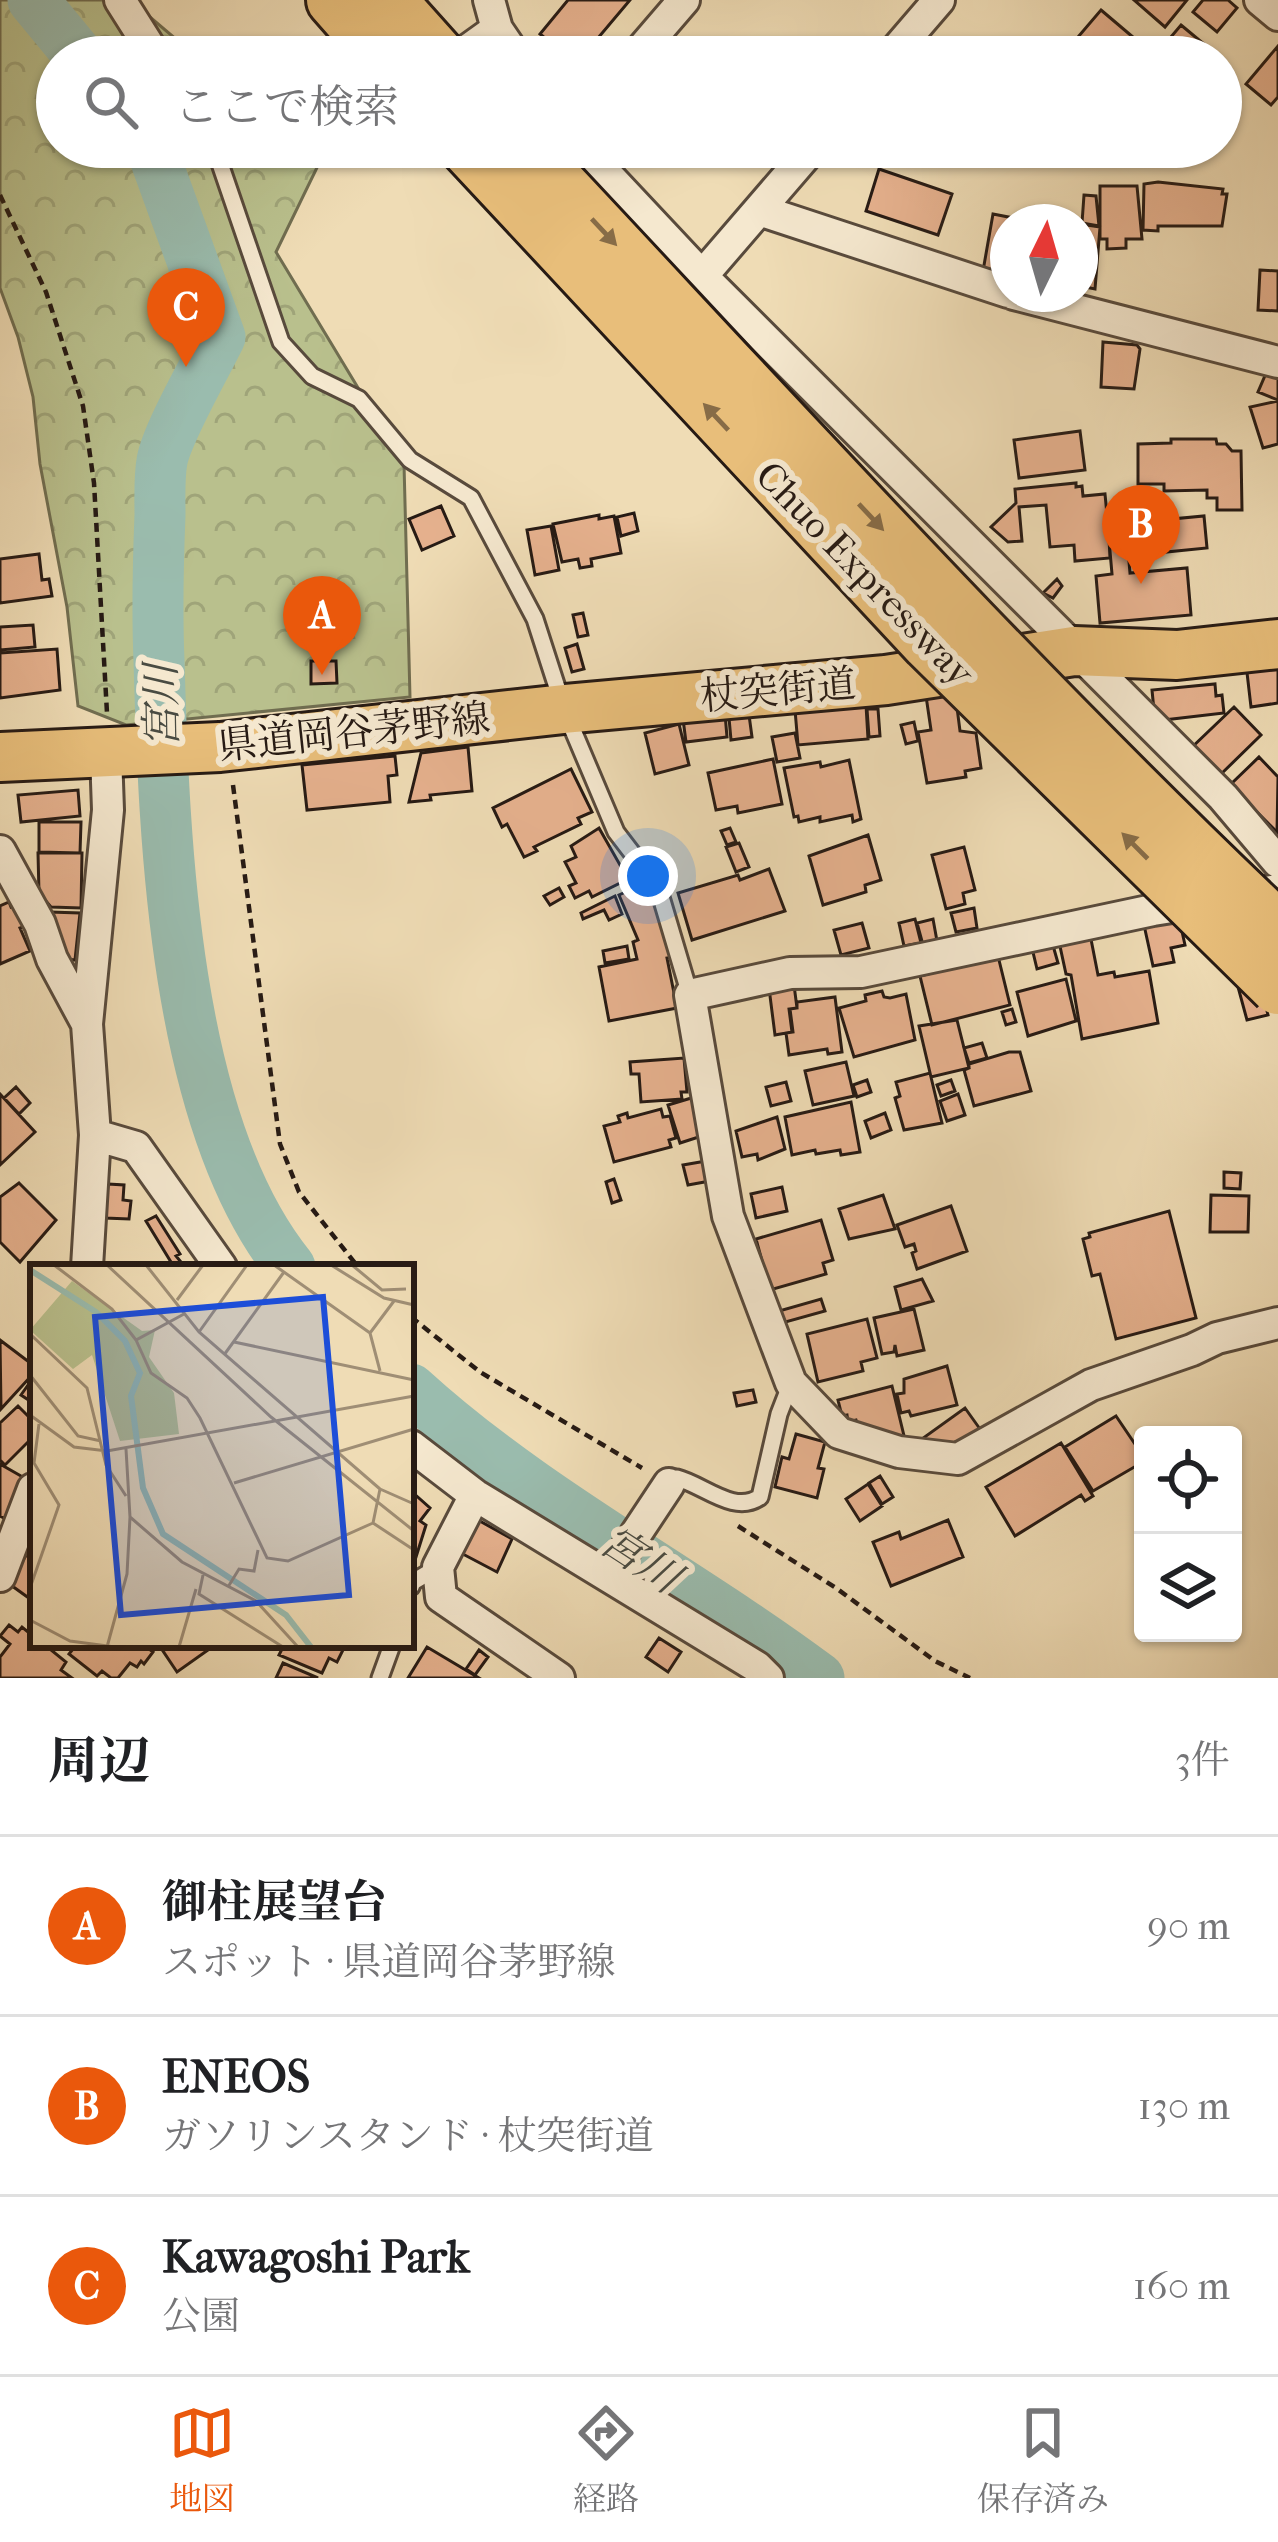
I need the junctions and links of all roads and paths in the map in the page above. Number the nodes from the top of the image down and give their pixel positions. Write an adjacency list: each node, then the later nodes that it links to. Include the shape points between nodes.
1 (120, 0): 9 (street)
2 (334, 0): 10 (highway)
3 (388, 0): 11 (highway)
4 (684, 0): 13 (street)
5 (939, 0): 14 (street)
6 (1260, 0): 8 (street)
7 (493, 15): 12 (street)
8 (1278, 15)
9 (143, 36)
10 (396, 36)
11 (414, 36)
12 (456, 36)
13 (653, 36)
14 (908, 36)
15 (223, 168): 28 (lane, via 280,342 312,376 359,399 410,460 471,497 535,619)
16 (486, 168): 36 (highway, Chuo Expressway, one-way to 16, bridge, via 929,643)
17 (544, 168): 35 (highway, Chuo Expressway, one-way to 35, bridge, via 978,631)
18 (601, 168): 22 (street)
19 (795, 168): 21 (street)
20 (0, 195): 29 (path, via 54,313 91,446)
21 (759, 210): 22 (street); 23 (street)
22 (702, 276): 27 (street)
23 (990, 286)
24 (1085, 312): 25 (street)
25 (1278, 362)
26 (1278, 644): 27 (main road, 杖突街道, via 1177,655)
27 (1074, 650): 28 (main road, 杖突街道, via 886,680); 33 (street)
28 (564, 709): 31 (main road, 県道岡谷茅野線); 37 (lane, via 616,832 658,887)
29 (114, 754): 30 (main road, 県道岡谷茅野線); 31 (main road, 県道岡谷茅野線); 38 (street)
30 (0, 757)
31 (226, 765): 42 (path, via 280,1144 299,1192)
32 (0, 851): 38 (street)
33 (1278, 862)
34 (1278, 890): 37 (street, via 861,972 790,973)
35 (1278, 929)
36 (1278, 987)
37 (690, 995): 45 (street, via 728,1216)
38 (87, 1024): 39 (street)
39 (95, 1135): 40 (street); 41 (street, via 136,1147)
40 (87, 1264)
41 (219, 1264)
42 (356, 1264)
43 (414, 1320): 47 (path, via 479,1372)
44 (1278, 1323): 45 (street, via 1091,1384 958,1459 899,1452 838,1432)
45 (791, 1383): 47 (lane, via 760,1497 739,1504 677,1478)
46 (414, 1448): 48 (street)
47 (666, 1488): 52 (street)
48 (476, 1495): 51 (street); 52 (street)
49 (30, 1497): 53 (street)
50 (729, 1521): 59 (path)
51 (437, 1567): 54 (lane); 57 (street, via 441,1597)
52 (610, 1571): 58 (street)
53 (0, 1576)
54 (414, 1581)
55 (391, 1648): 56 (lane)
56 (380, 1678)
57 (559, 1678)
58 (768, 1678)
59 (970, 1678)

